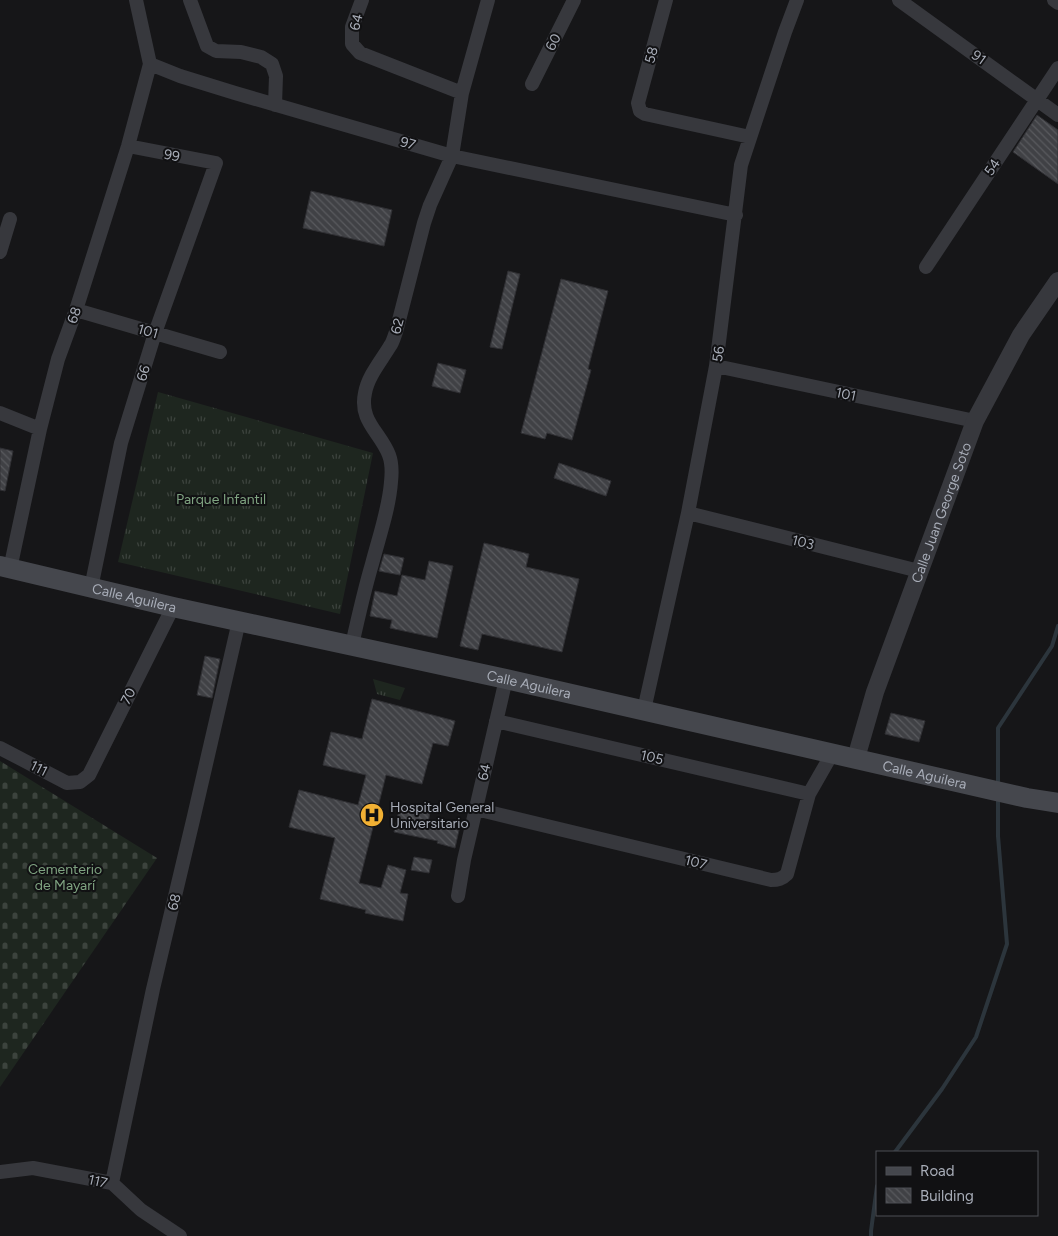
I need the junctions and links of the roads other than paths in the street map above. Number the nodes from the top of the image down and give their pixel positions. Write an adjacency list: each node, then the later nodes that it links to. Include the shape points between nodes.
1 (136, 0): 11 (street)
2 (190, 0): 16 (street, via 207,46 216,51 261,57 272,64 276,76)
3 (362, 0): 14 (street, 64, via 352,27 352,44 360,53)
4 (488, 0): 14 (street, 62)
5 (574, 0): 13 (street, 60)
6 (666, 0): 18 (street, 58, via 638,102 640,111)
7 (797, 0): 18 (street, 56)
8 (899, 0): 15 (street, 91)
9 (1054, 0): 10 (street)
10 (1058, 3)
11 (150, 64): 16 (street, 97); 19 (street, 68)
12 (1058, 68): 15 (street, 54)
13 (532, 84)
14 (462, 93): 20 (street, 62)
15 (1037, 99): 17 (street, 91); 25 (street, 54)
16 (275, 104): 20 (street, 97)
17 (1058, 115)
18 (750, 137): 22 (street, 56, via 741,165)
19 (128, 146): 21 (street, 99); 27 (street, 68)
20 (452, 156): 22 (street, 97); 40 (street, 62, via 430,204 396,332 364,395 363,410 389,455 392,468 384,520)
21 (216, 163): 28 (street, 66)
22 (736, 215): 30 (street, 56)
23 (10, 219): 24 (street)
24 (0, 252)
25 (926, 267)
26 (1058, 281): 32 (street, Calle Juan George Soto, via 1021,335)
27 (76, 310): 28 (street, 101); 33 (street, 68, via 58,359)
28 (155, 333): 29 (street, 101); 37 (street, 66, via 121,443)
29 (220, 352)
30 (716, 366): 32 (street, 101); 34 (street, 56)
31 (0, 413): 33 (street)
32 (976, 421): 36 (street, Calle Juan George Soto)
33 (40, 430): 35 (street, 68)
34 (688, 513): 36 (street, 103); 42 (street, 56)
35 (5, 567): 37 (main road, Calle Aguilera)
36 (919, 571): 46 (street, Calle Juan George Soto, via 875,692)
37 (91, 588): 38 (main road, Calle Aguilera)
38 (173, 608): 39 (main road, Calle Aguilera); 47 (street, 70, via 89,775)
39 (239, 621): 40 (main road, Calle Aguilera); 53 (street, 68, via 153,989)
40 (352, 645): 41 (main road, Calle Aguilera)
41 (506, 679): 42 (main road, Calle Aguilera); 43 (street, 64)
42 (644, 710): 45 (main road, Calle Aguilera)
43 (496, 721): 48 (street, 105); 50 (street, 64)
44 (0, 748): 47 (street, 111, via 67,782)
45 (833, 752): 46 (main road, Calle Aguilera); 48 (street, 107)
46 (856, 758): 49 (main road, Calle Aguilera)
47 (80, 782)
48 (809, 794): 50 (street, 107, via 789,869 784,878 778,880)
49 (1058, 803)
50 (476, 809): 51 (street, 64)
51 (458, 896)
52 (0, 1172): 53 (street, 117, via 33,1168)
53 (112, 1183): 54 (street, 117, via 141,1210)
54 (179, 1236)

